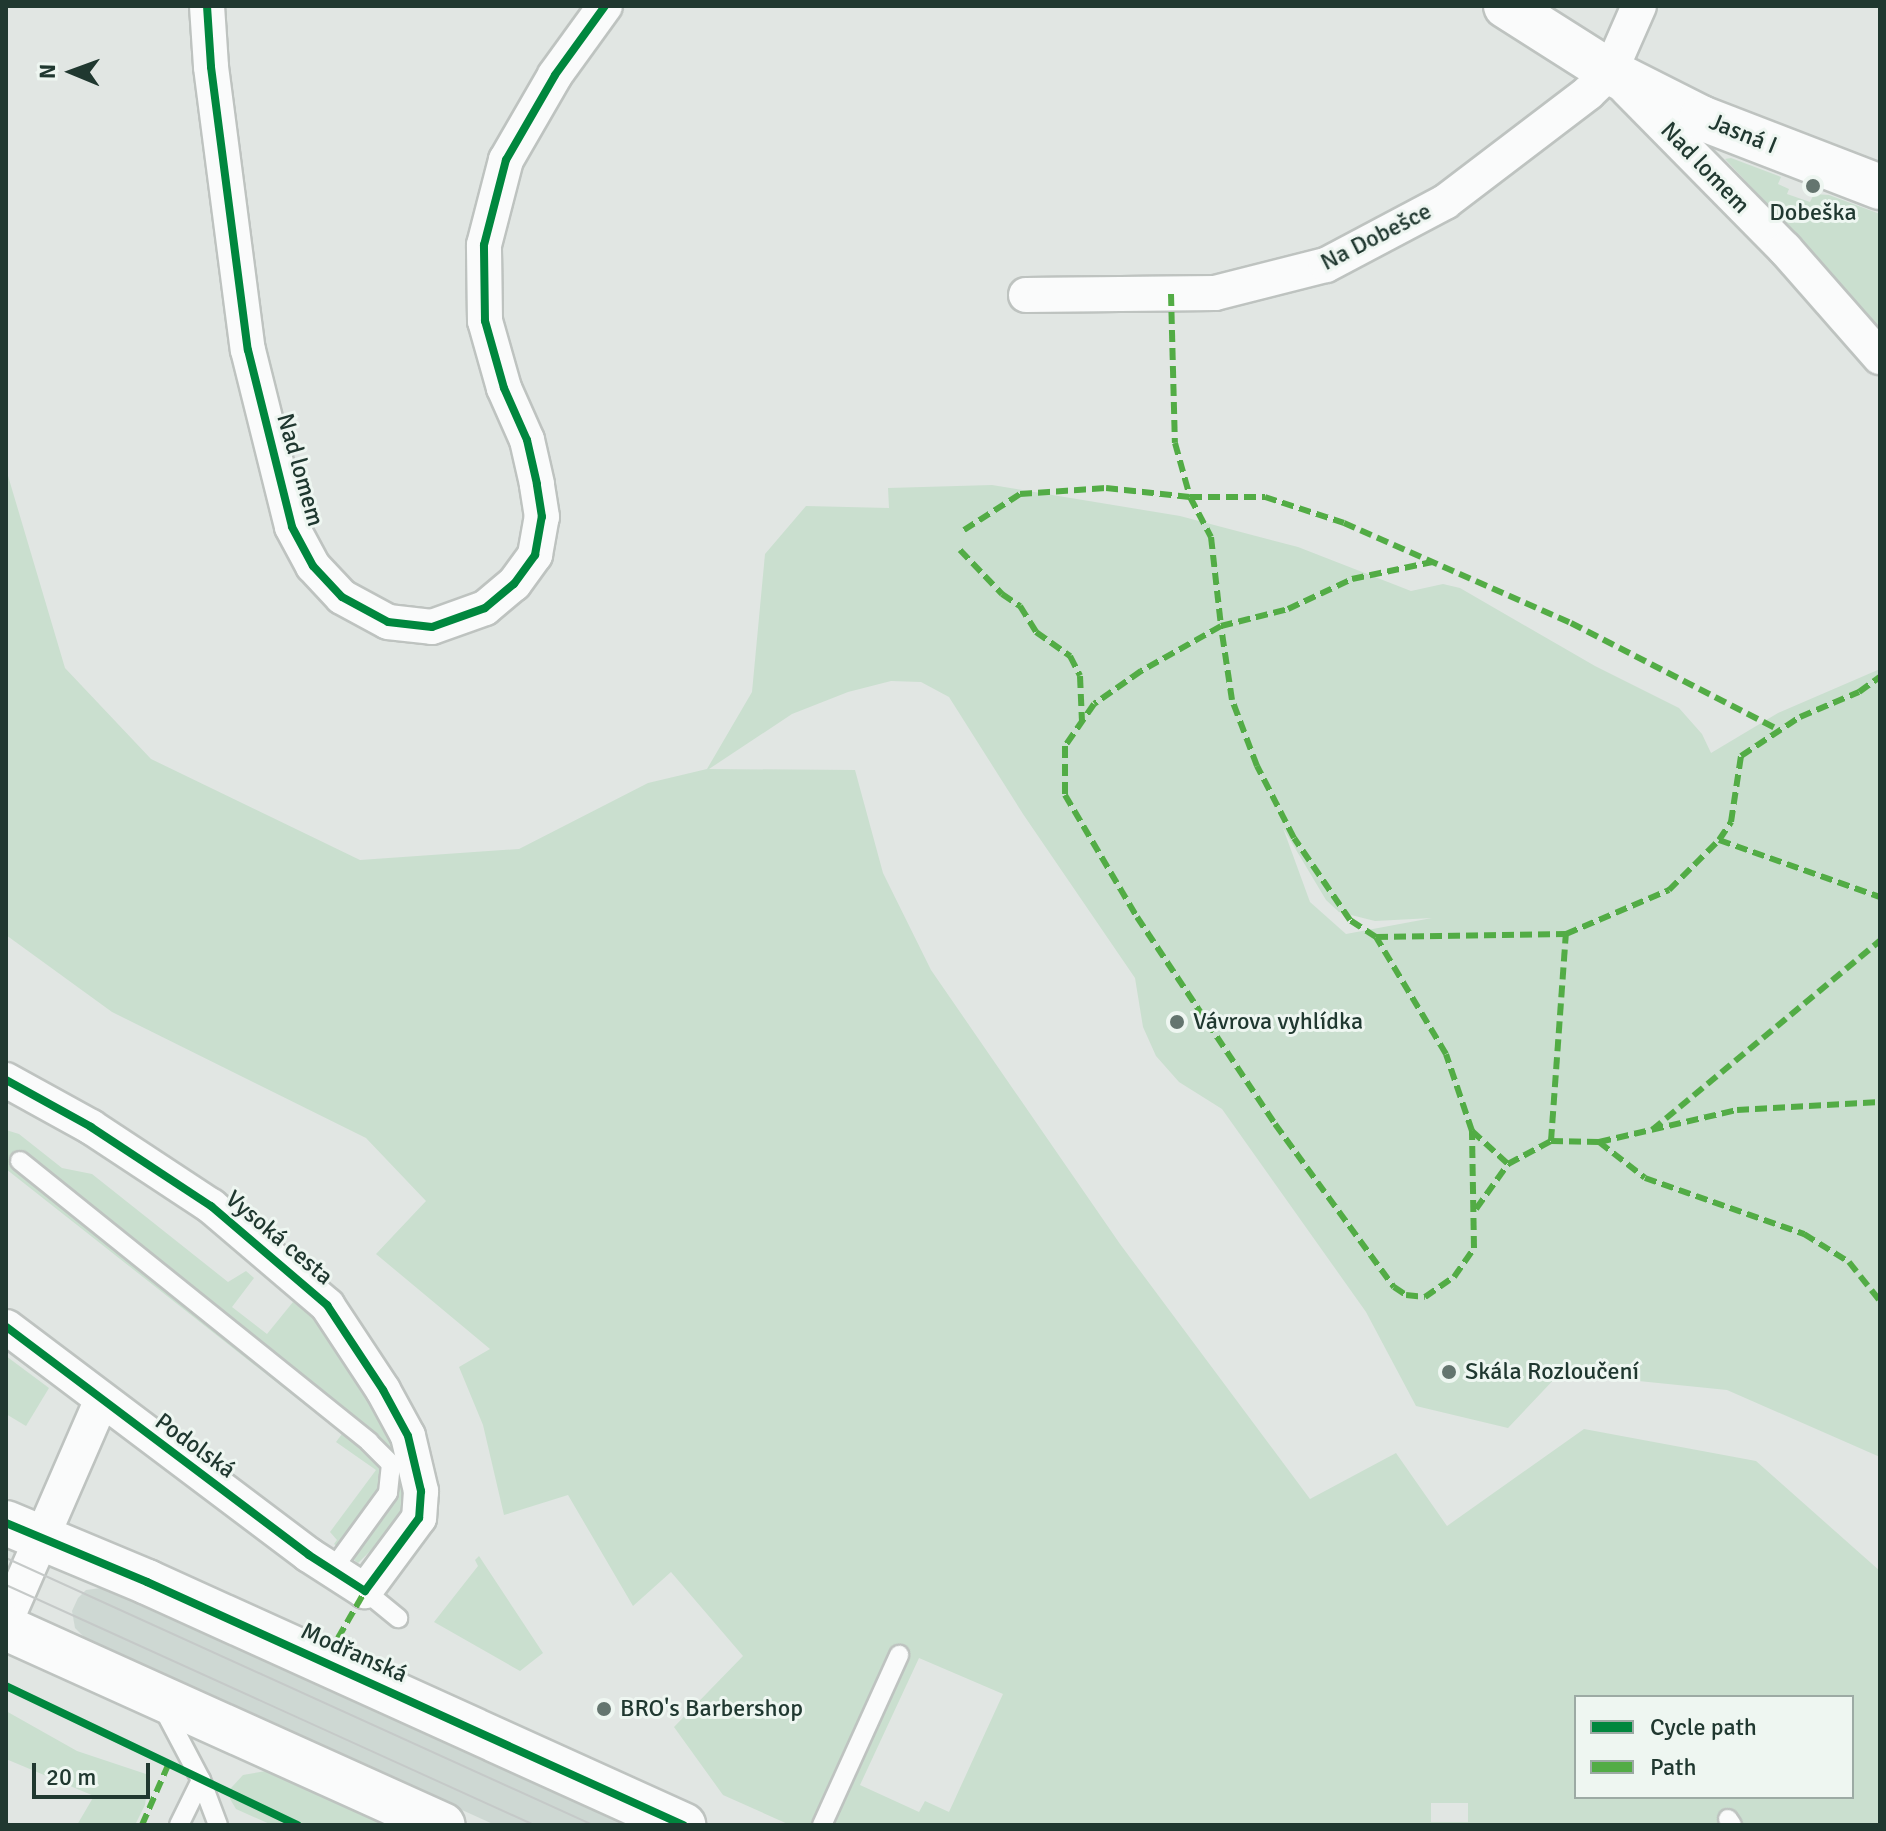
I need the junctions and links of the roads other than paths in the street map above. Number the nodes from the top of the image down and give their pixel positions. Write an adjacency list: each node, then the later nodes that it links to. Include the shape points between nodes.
1 (207, 6): 2 (street, Nad lomem, via 248,350 292,527 313,566 342,597 388,622 432,627 485,608 514,584 535,555 542,517 537,484 485,321 484,245 506,160 555,75)
2 (605, 6)
3 (1506, 6): 5 (main road, Nad lomem)
4 (1639, 6): 5 (street, Na Dobešce)
5 (1610, 72): 6 (main road, Jasná I, via 1701,118); 7 (street, Na Dobešce, via 1445,202 1326,265 1215,293); 8 (street, Nad lomem, via 1785,249)
6 (1880, 187)
7 (1026, 295)
8 (1880, 357)
9 (6, 1080): 15 (street, Vysoká cesta, via 91,1127 211,1206 327,1305 408,1436 421,1491 419,1518)
10 (20, 1161): 14 (lane, via 391,1464 388,1493)
11 (6, 1327): 12 (street, Podolská)
12 (101, 1402): 13 (street); 14 (street, Podolská)
13 (24, 1530): 17 (street); 25 (main road, Modřanská)
14 (332, 1570): 15 (street, Podolská)
15 (365, 1591): 16 (lane)
16 (398, 1618)
17 (6, 1620)
18 (6, 1628): 20 (main road)
19 (899, 1655): 26 (lane)
20 (156, 1695): 21 (lane); 24 (main road)
21 (201, 1780): 22 (lane); 23 (lane)
22 (179, 1825)
23 (218, 1825)
24 (443, 1825)
25 (683, 1825)
26 (822, 1825)

